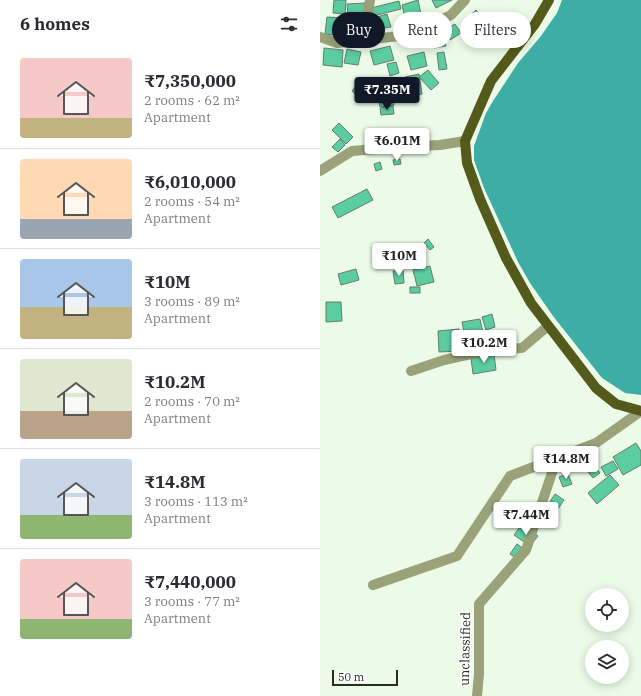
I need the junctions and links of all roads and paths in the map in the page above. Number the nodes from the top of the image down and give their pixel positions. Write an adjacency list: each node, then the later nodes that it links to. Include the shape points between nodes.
1 (370, 0): 4 (street)
2 (465, 0): 6 (street, via 451,15 409,35)
3 (549, 0): 8 (main road, via 535,24 491,82)
4 (368, 12)
5 (320, 37): 7 (street)
6 (385, 38)
7 (332, 41)
8 (465, 140): 9 (street, via 440,145 352,151); 10 (main road, via 467,163 506,258 531,304)
9 (320, 171)
10 (548, 326): 11 (street, via 522,348 489,350 444,360); 12 (main road, via 596,388 616,404)
11 (411, 371)
12 (641, 411): 13 (street, via 596,443)
13 (557, 458): 14 (street, via 510,476 457,556); 15 (street, unclassified, via 526,550 479,604)
14 (373, 585)
15 (478, 696)

